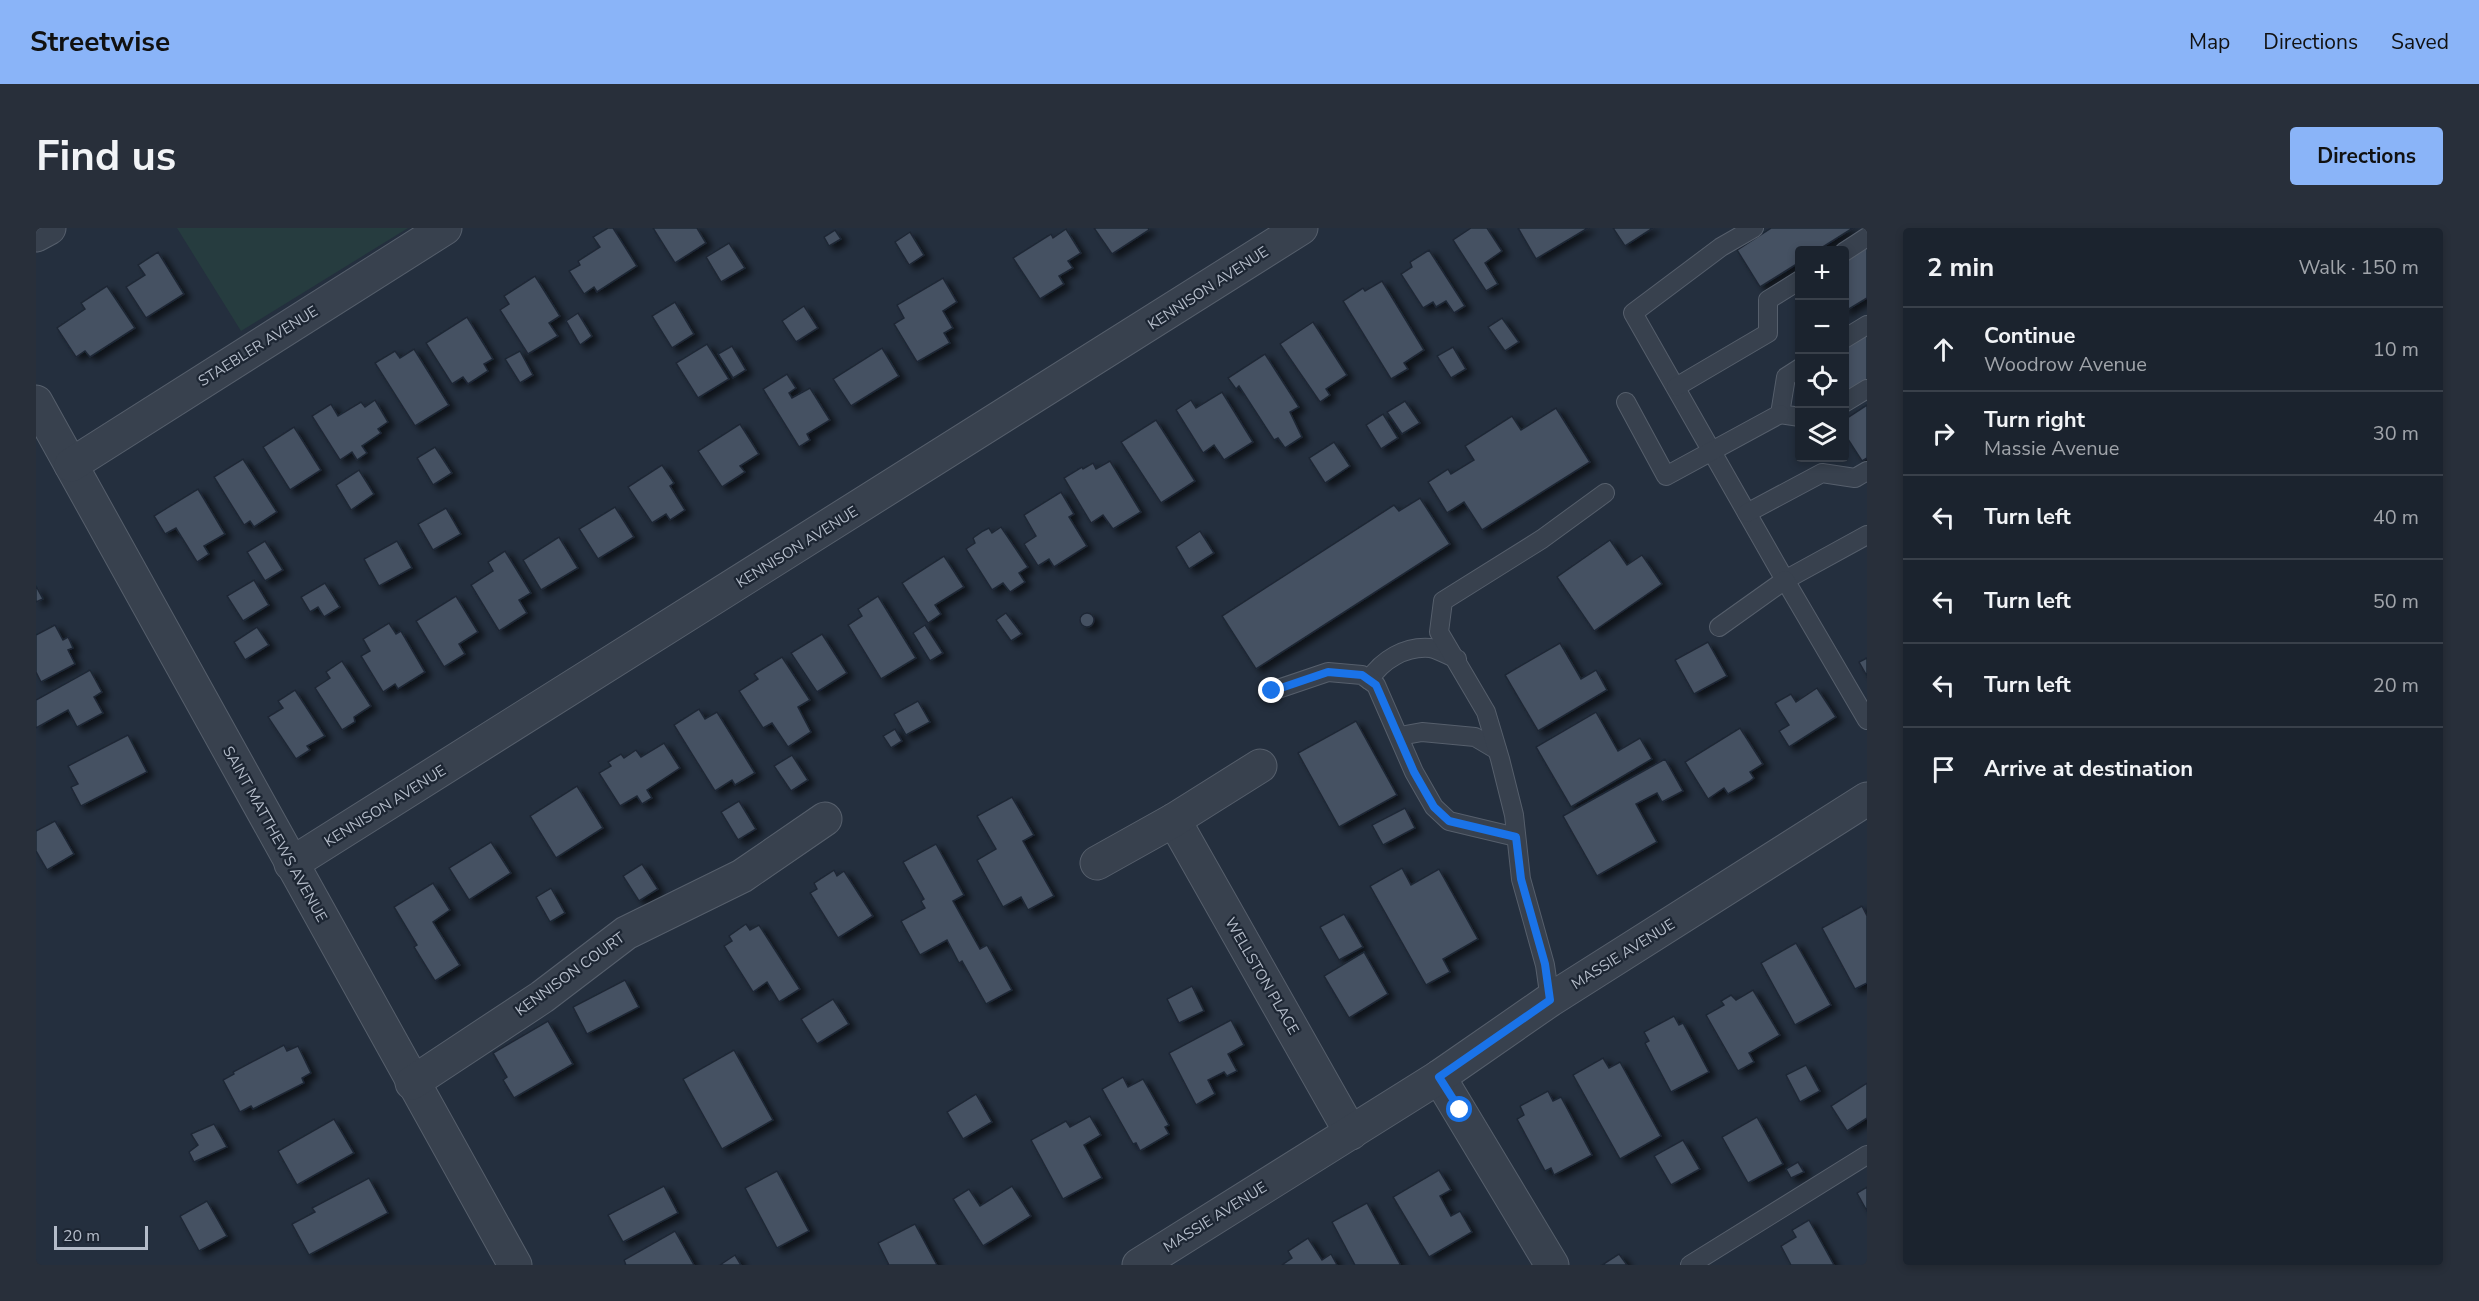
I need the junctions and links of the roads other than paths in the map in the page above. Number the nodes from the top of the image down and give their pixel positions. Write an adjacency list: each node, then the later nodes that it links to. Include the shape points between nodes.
1 (49, 228): 5 (street)
2 (445, 228): 20 (street, STAEBLER AVENUE)
3 (1301, 228): 39 (street, KENNISON AVENUE)
4 (1754, 228): 12 (lane, via 1721,247 1633,313)
5 (36, 235)
6 (1867, 237): 7 (lane)
7 (1849, 249)
8 (1795, 283): 12 (lane, via 1768,300 1768,333)
9 (1867, 325): 10 (lane)
10 (1849, 336)
11 (1793, 372): 17 (lane)
12 (1676, 387): 19 (lane)
13 (1867, 389): 14 (lane)
14 (1849, 400)
15 (36, 402): 20 (street, SAINT MATTHEWS AVENUE)
16 (1626, 402): 19 (lane, via 1666,476)
17 (1780, 414): 18 (lane); 19 (lane)
18 (1795, 416)
19 (1711, 450): 23 (lane)
20 (71, 465): 39 (street, SAINT MATTHEWS AVENUE)
21 (1867, 471): 23 (lane, via 1855,478 1822,472)
22 (1605, 493): 27 (lane, via 1542,539 1443,601 1439,632)
23 (1747, 513): 25 (lane)
24 (1867, 535): 25 (lane)
25 (1785, 580): 26 (lane); 30 (lane)
26 (1719, 627)
27 (1456, 659): 28 (lane, via 1430,648 1399,653 1378,666); 32 (lane, via 1486,712)
28 (1369, 680): 29 (lane, via 1362,675 1328,672); 31 (lane, via 1376,685)
29 (1272, 691)
30 (1867, 720)
31 (1400, 736): 32 (lane, via 1422,732 1475,737); 37 (lane, via 1434,807 1449,821)
32 (1497, 750): 37 (lane)
33 (1260, 766): 36 (street)
34 (1867, 799): 40 (street, MASSIE AVENUE)
35 (825, 819): 42 (street, KENNISON COURT, via 742,876 626,933 542,997)
36 (1174, 820): 38 (street); 43 (street, WELLSTON PLACE)
37 (1516, 837): 40 (lane, via 1521,879 1545,964)
38 (1097, 863)
39 (291, 864): 42 (street, SAINT MATTHEWS AVENUE)
40 (1550, 1000): 41 (street, MASSIE AVENUE)
41 (1439, 1077): 43 (street, MASSIE AVENUE); 47 (street)
42 (412, 1083): 45 (street, SAINT MATTHEWS AVENUE)
43 (1351, 1132): 46 (street, MASSIE AVENUE)
44 (1867, 1155): 48 (lane)
45 (515, 1265)
46 (1138, 1265)
47 (1552, 1265)
48 (1690, 1265)

